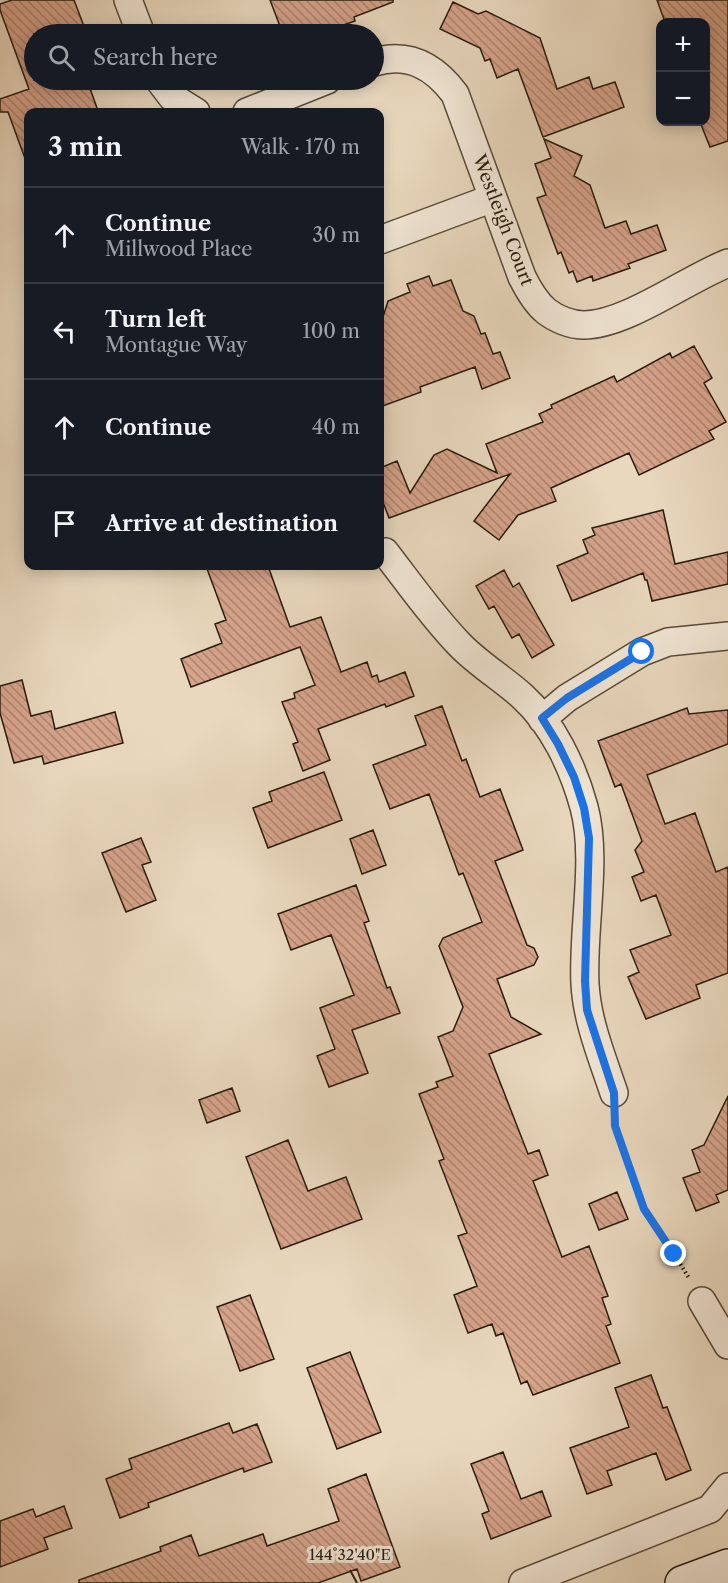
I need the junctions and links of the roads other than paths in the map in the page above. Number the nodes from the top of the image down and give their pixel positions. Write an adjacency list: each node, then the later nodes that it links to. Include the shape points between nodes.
1 (128, 0): 2 (street)
2 (137, 24)
3 (384, 59): 8 (street, Westleigh Court, via 410,60 443,78 455,94)
4 (167, 90): 6 (street)
5 (302, 90): 7 (street)
6 (186, 108)
7 (256, 108)
8 (493, 198): 9 (street); 10 (street, Westleigh Court, via 531,295 564,321 584,325 611,321)
9 (384, 239)
10 (728, 263)
11 (385, 552): 13 (street, via 443,627 523,696)
12 (728, 636): 13 (street, via 668,642 642,652)
13 (542, 718): 14 (street, via 574,777 584,808 589,838 587,1010)
14 (614, 1093)
15 (702, 1301): 16 (street)
16 (728, 1344)
17 (728, 1487): 19 (street, via 710,1509)
18 (728, 1566): 20 (main road)
19 (523, 1583)
20 (682, 1583)

